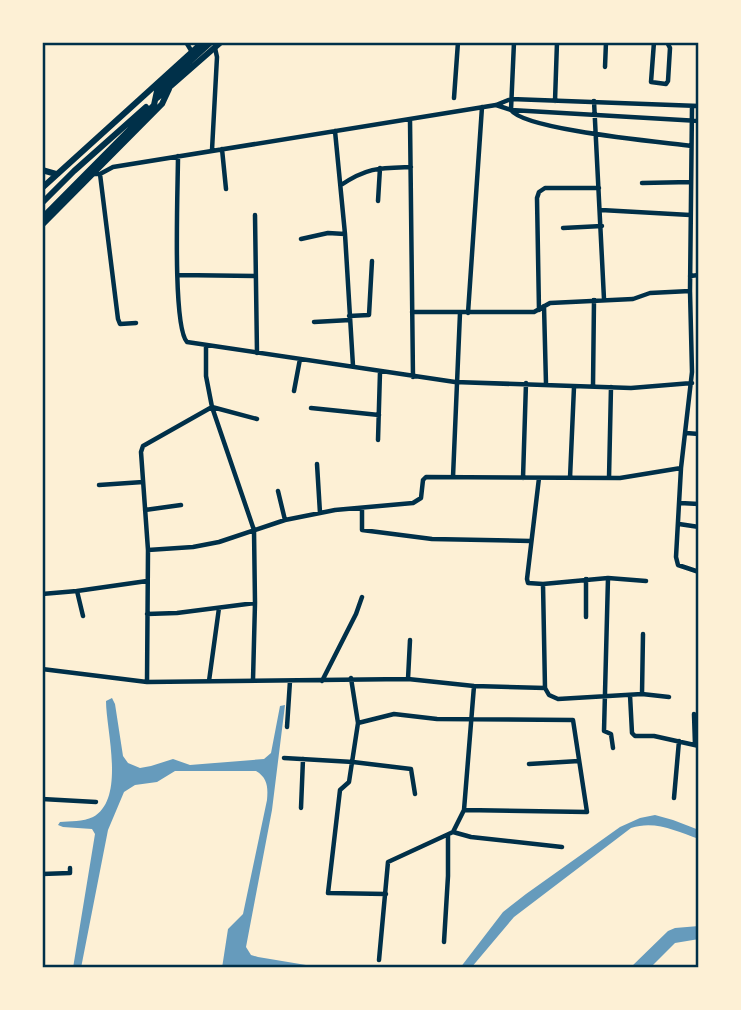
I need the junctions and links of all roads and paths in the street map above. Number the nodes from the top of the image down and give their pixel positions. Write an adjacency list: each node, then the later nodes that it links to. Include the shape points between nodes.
1 (186, 42): 10 (street)
2 (203, 42): 10 (main road)
3 (221, 42): 9 (main road)
4 (458, 42): 14 (street)
5 (514, 42): 15 (street)
6 (557, 42): 16 (street)
7 (606, 42): 11 (street)
8 (654, 42): 8 (street, via 651,82 666,84 670,48 667,43)
9 (213, 45): 12 (main road); 13 (main road, via 157,91); 31 (street, via 217,57)
10 (192, 52): 38 (main road)
11 (605, 67)
12 (171, 85): 13 (main road); 39 (main road, via 162,104)
13 (157, 98): 39 (main road); 47 (main road)
14 (454, 98)
15 (511, 99): 16 (street); 18 (street); 22 (street)
16 (555, 100): 17 (street)
17 (594, 101): 19 (street); 23 (street)
18 (496, 105): 21 (street); 22 (street)
19 (692, 106): 20 (street); 25 (street)
20 (699, 106)
21 (482, 107): 24 (street); 69 (street)
22 (511, 110): 23 (street); 28 (street, via 521,118)
23 (596, 114): 25 (street); 28 (street)
24 (410, 120): 27 (street); 35 (street)
25 (691, 120): 26 (street); 29 (street)
26 (699, 121)
27 (335, 131): 30 (street); 42 (street)
28 (595, 134): 29 (street); 44 (street)
29 (691, 146): 33 (street)
30 (222, 149): 31 (street); 45 (street)
31 (212, 150): 32 (street)
32 (178, 156): 39 (street); 58 (street)
33 (691, 160): 34 (street); 40 (street)
34 (699, 161)
35 (411, 167): 36 (street); 67 (street)
36 (380, 168): 42 (street); 46 (street)
37 (42, 170): 38 (main road)
38 (57, 174): 43 (main road)
39 (94, 174): 51 (main road); 52 (main road); 72 (street, via 118,319 120,324)
40 (691, 182): 41 (street); 50 (street)
41 (642, 183)
42 (341, 185): 55 (street)
43 (42, 188)
44 (599, 188): 48 (street); 66 (street, via 545,188 539,192)
45 (226, 189)
46 (378, 201)
47 (42, 203)
48 (601, 210): 50 (street); 53 (street)
49 (255, 215): 60 (street)
50 (690, 215): 61 (street)
51 (42, 219)
52 (42, 225)
53 (602, 226): 54 (street); 64 (street)
54 (563, 228)
55 (345, 234): 56 (street); 70 (street)
56 (301, 240)
57 (372, 261): 70 (street, via 369,315)
58 (178, 275): 60 (street); 73 (street, via 183,338)
59 (699, 275): 61 (street)
60 (255, 276): 76 (street)
61 (690, 276): 62 (street)
62 (690, 291): 64 (street); 74 (street)
63 (594, 300): 64 (street); 65 (street); 87 (street)
64 (604, 300)
65 (544, 306): 66 (street); 86 (street)
66 (539, 310): 69 (street)
67 (412, 312): 68 (street); 82 (street)
68 (460, 313): 69 (street); 83 (street)
69 (468, 313)
70 (350, 318): 71 (street); 78 (street)
71 (314, 321)
72 (136, 323)
73 (206, 345): 76 (street); 91 (street)
74 (691, 350): 75 (street); 80 (street)
75 (699, 350)
76 (257, 354): 77 (street)
77 (300, 359): 78 (street); 90 (street)
78 (353, 366): 79 (street)
79 (380, 372): 82 (street); 93 (street)
80 (692, 372): 81 (street); 85 (street)
81 (699, 372)
82 (413, 376): 83 (street)
83 (455, 382): 84 (street); 100 (street)
84 (526, 383): 86 (street); 101 (street)
85 (692, 383): 89 (street); 95 (street)
86 (546, 384): 88 (street)
87 (593, 386): 88 (street); 89 (street)
88 (573, 387): 103 (street)
89 (611, 387): 104 (street)
90 (294, 391)
91 (212, 407): 94 (street); 105 (street, via 143,446); 117 (street)
92 (311, 408): 93 (street)
93 (379, 415): 97 (street)
94 (257, 419)
95 (686, 433): 96 (street); 99 (street)
96 (699, 434)
97 (378, 440)
98 (317, 464): 113 (street)
99 (681, 468): 104 (street); 108 (street)
100 (453, 477): 101 (street); 111 (street, via 426,477 421,498 413,503)
101 (523, 478): 102 (street)
102 (539, 478): 103 (street); 118 (street)
103 (570, 478): 104 (street)
104 (609, 478)
105 (143, 482): 106 (street); 112 (street)
106 (99, 485)
107 (278, 491): 114 (street)
108 (680, 503): 109 (street); 115 (street)
109 (699, 504)
110 (181, 505): 112 (street)
111 (362, 508): 113 (street); 118 (street, via 362,530 432,539)
112 (145, 510): 119 (street)
113 (320, 513): 114 (street)
114 (285, 520): 117 (street)
115 (679, 524): 116 (street); 120 (street, via 678,565)
116 (699, 527)
117 (254, 530): 119 (street, via 193,547); 129 (street)
118 (531, 541): 125 (street, via 528,583)
119 (148, 550): 123 (street)
120 (699, 572)
121 (608, 578): 122 (street); 124 (street); 148 (street)
122 (586, 579): 125 (street); 133 (street)
123 (147, 581): 126 (street); 131 (street)
124 (646, 581)
125 (543, 583): 145 (street)
126 (77, 592): 127 (street); 132 (street)
127 (42, 594)
128 (362, 597): 142 (street)
129 (255, 603): 130 (street); 139 (street)
130 (219, 608): 131 (street); 140 (street)
131 (147, 614): 143 (street)
132 (83, 617)
133 (586, 617)
134 (643, 634): 146 (street)
135 (410, 640): 138 (street)
136 (42, 669): 143 (street)
137 (351, 678): 138 (street); 142 (street); 152 (street)
138 (408, 679): 144 (street)
139 (253, 680): 140 (street); 141 (street)
140 (209, 681): 143 (street)
141 (290, 681): 142 (street); 153 (street)
142 (321, 681)
143 (147, 682)
144 (474, 686): 145 (street); 151 (street)
145 (545, 688): 148 (street, via 558,699)
146 (642, 694): 147 (street); 149 (street)
147 (630, 695): 148 (street); 154 (street, via 635,736)
148 (605, 696): 156 (street, via 604,731 611,734)
149 (668, 696)
150 (694, 714): 155 (street)
151 (471, 718): 152 (street, via 394,715); 159 (street, via 572,720); 167 (street)
152 (358, 723): 160 (street)
153 (287, 727)
154 (679, 741): 155 (street); 163 (street)
155 (697, 745)
156 (613, 748)
157 (284, 758): 158 (street)
158 (303, 759): 160 (street); 166 (street)
159 (579, 761): 161 (street); 167 (street, via 587,812)
160 (353, 762): 162 (street, via 411,769); 172 (street, via 349,782 340,790 328,893)
161 (529, 764)
162 (415, 794)
163 (674, 798)
164 (42, 800): 165 (street)
165 (96, 802)
166 (301, 808)
167 (464, 810): 168 (street)
168 (450, 834): 169 (street); 172 (street, via 388,862); 173 (street)
169 (562, 846)
170 (70, 868): 171 (street, via 70,873)
171 (42, 874)
172 (386, 894): 174 (street)
173 (444, 942)
174 (379, 960)

